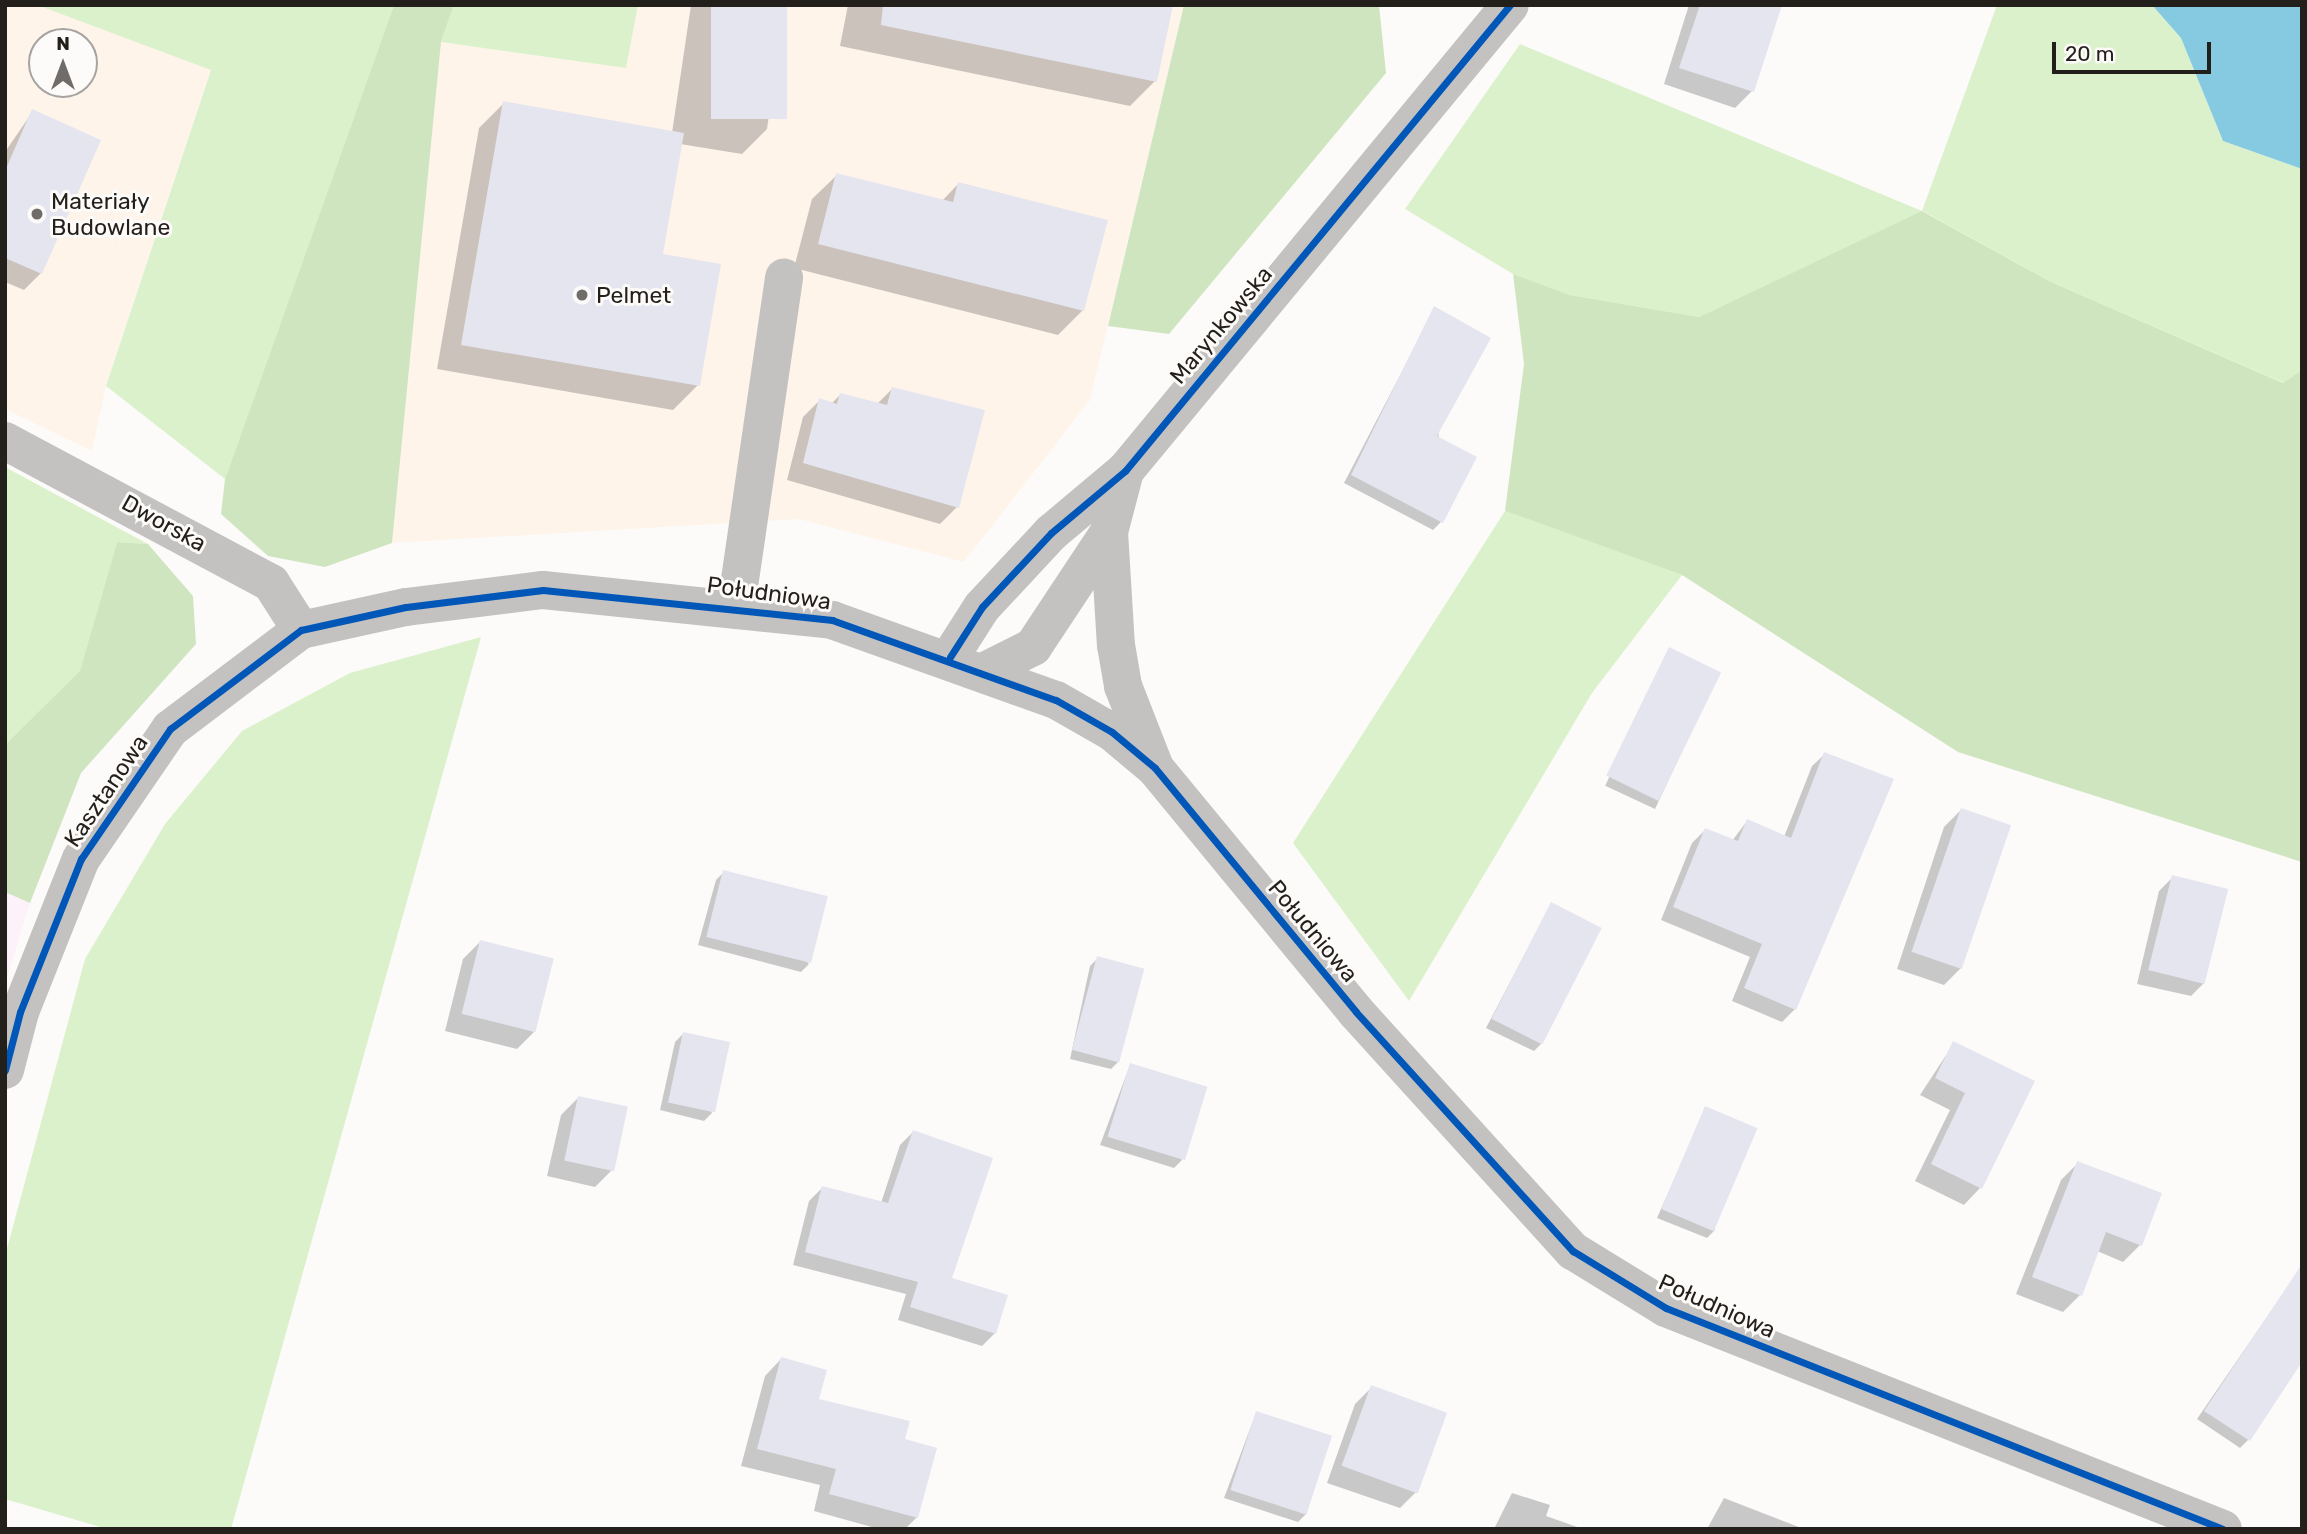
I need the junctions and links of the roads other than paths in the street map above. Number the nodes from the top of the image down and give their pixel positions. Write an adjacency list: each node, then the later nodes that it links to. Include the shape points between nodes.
1 (1510, 5): 4 (street, Marynkowska)
2 (784, 277): 6 (street)
3 (5, 441): 7 (street, Dworska, via 271,583)
4 (1125, 471): 5 (street, Marynkowska); 8 (street, Marynkowska, via 1051,533 982,607)
5 (1109, 532): 9 (street, via 1032,647); 10 (street, Marynkowska, via 1123,686)
6 (736, 607): 7 (street, Południowa, via 543,590 406,607); 8 (street, Południowa, via 832,620)
7 (301, 630): 11 (street, Kasztanowa, via 170,729 81,859 20,1012)
8 (950, 657): 9 (street, Południowa)
9 (985, 671): 10 (street, Południowa, via 1100,726)
10 (1155, 768): 12 (street, Południowa, via 1356,1012 1573,1251 1666,1308)
11 (5, 1070)
12 (2223, 1529)

